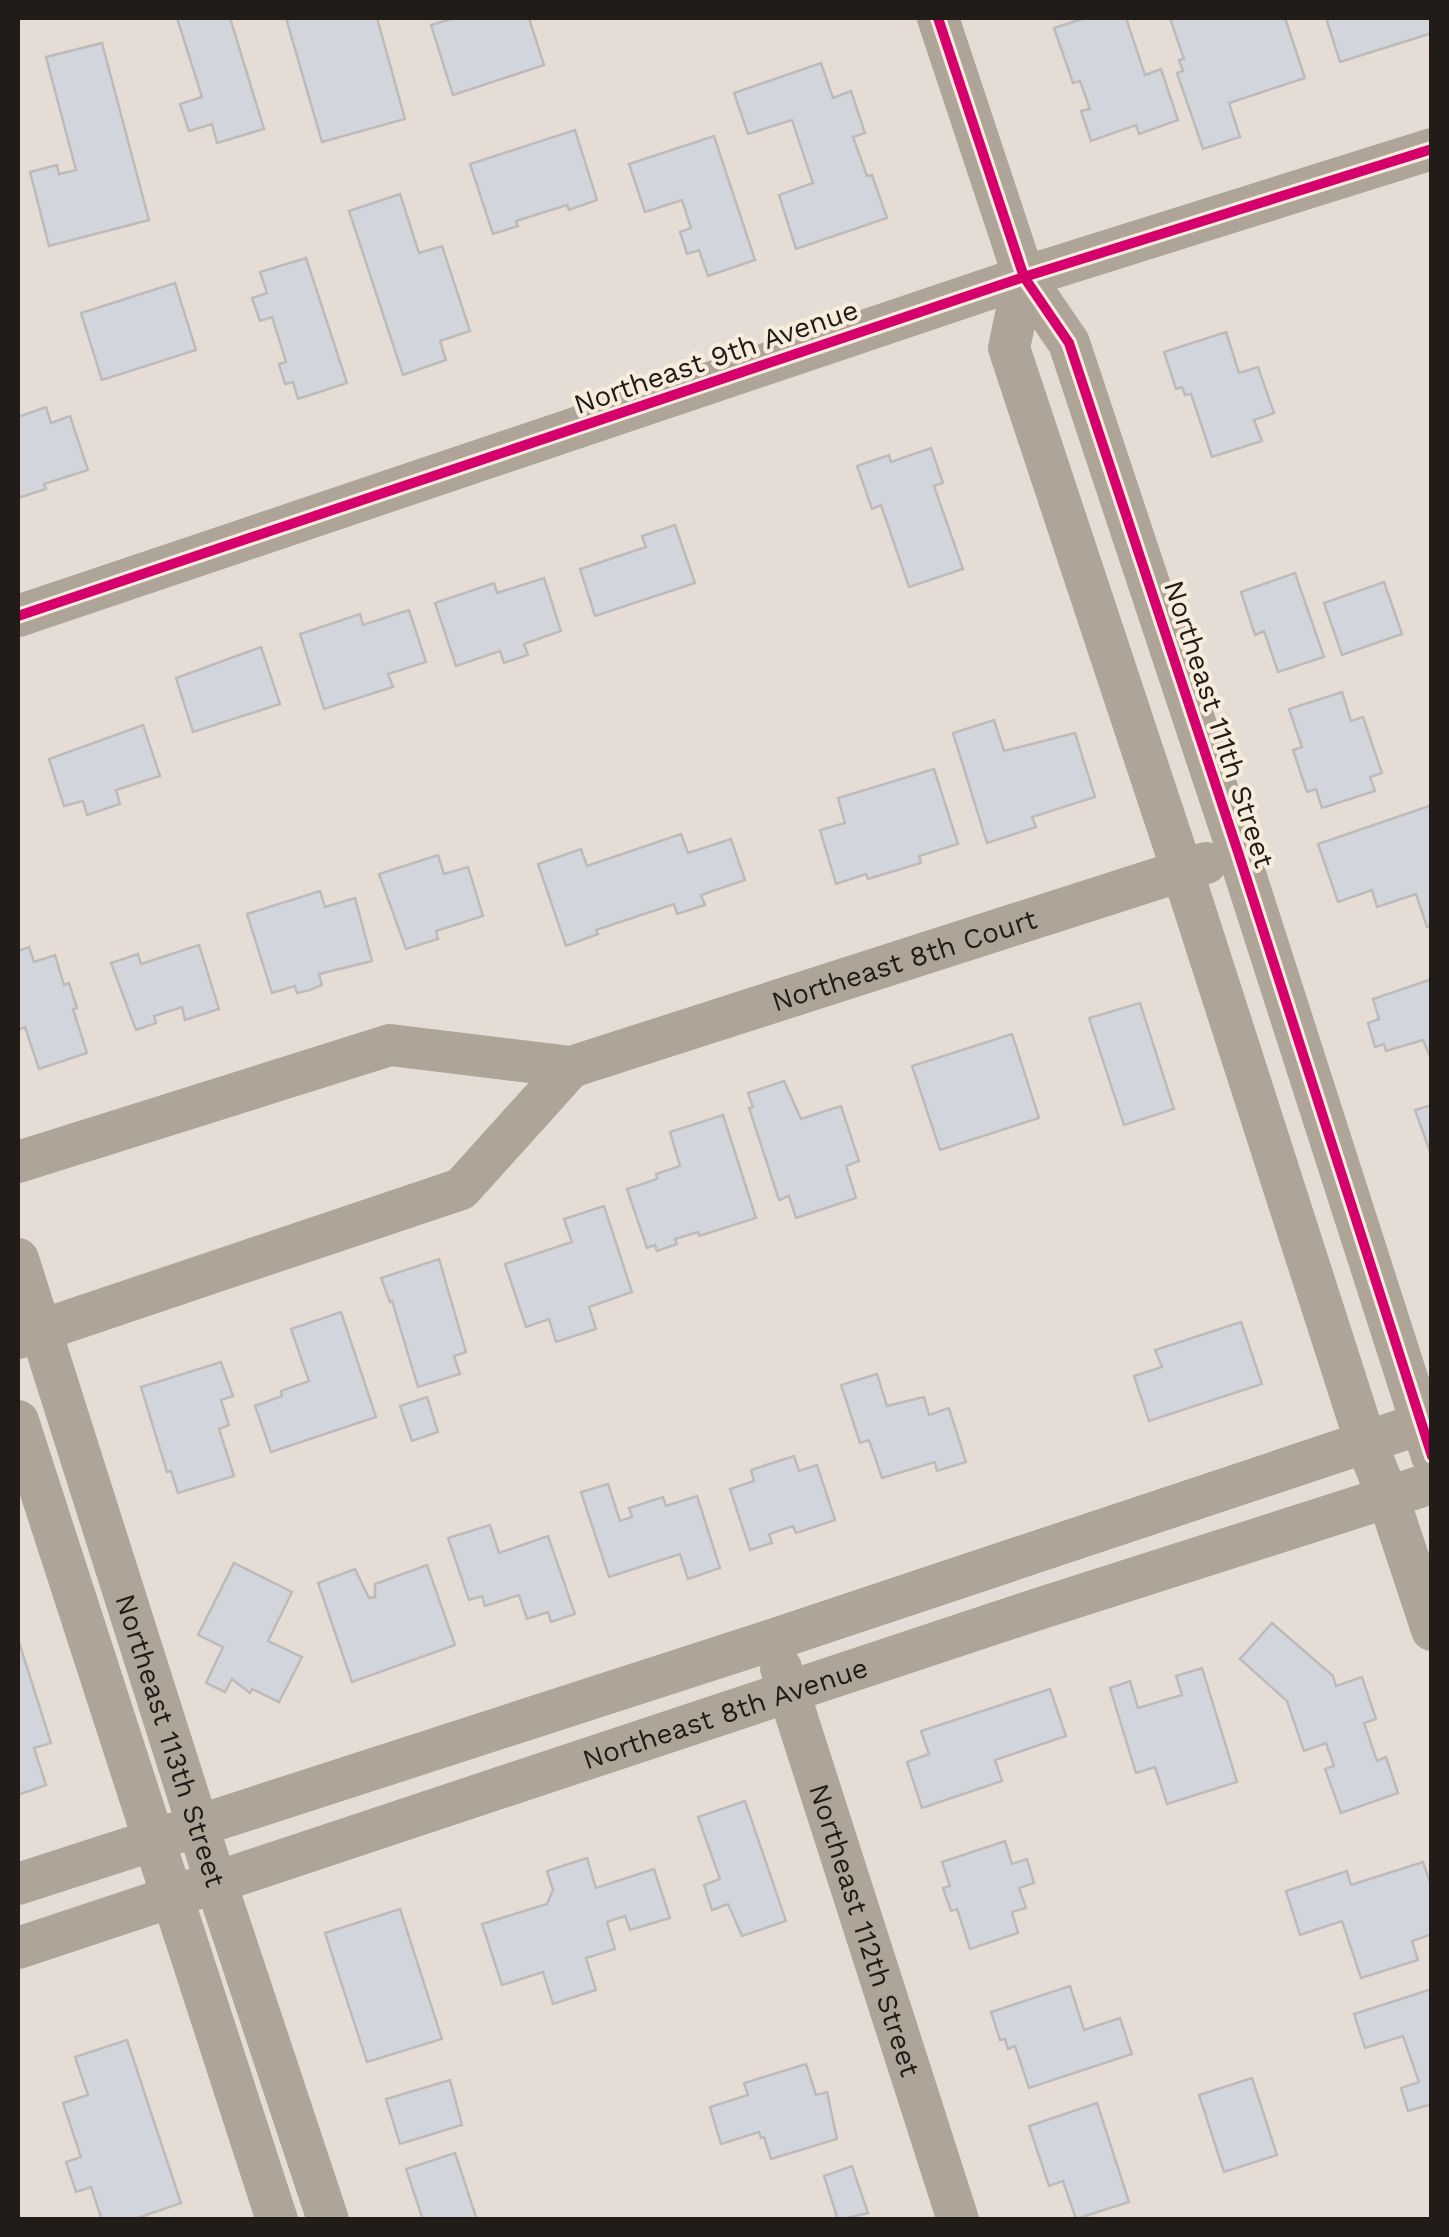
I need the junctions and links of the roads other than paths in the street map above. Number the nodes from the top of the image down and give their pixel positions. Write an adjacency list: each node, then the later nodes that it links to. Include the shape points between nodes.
1 (938, 18): 3 (street, Northeast 111th Street)
2 (1432, 149): 3 (street, Northeast 9th Avenue)
3 (1024, 277): 4 (street, Northeast 9th Avenue); 5 (street, Northeast 111th Street, via 1069,342); 6 (street, via 1008,348)
4 (18, 616)
5 (1238, 852): 6 (street, Northeast 8th Court); 12 (street, Northeast 111th Street)
6 (1182, 870): 7 (street, Northeast 8th Court); 13 (street)
7 (571, 1067): 8 (street, Northeast 8th Court, via 390,1045); 10 (street, via 461,1189)
8 (18, 1162)
9 (18, 1259): 10 (street, Northeast 113th Street)
10 (30, 1334): 21 (street, Northeast 113th Street)
11 (18, 1421): 22 (street, Northeast 113th Street)
12 (1428, 1434): 13 (street, Northeast 8th Avenue)
13 (1366, 1443): 15 (street); 17 (street, Northeast 8th Avenue)
14 (1432, 1483): 15 (street, Northeast 8th Avenue)
15 (1388, 1497): 16 (street); 18 (street, Northeast 8th Avenue)
16 (1432, 1630)
17 (772, 1640): 18 (street, Northeast 112th Street); 19 (street, Northeast 8th Avenue)
18 (789, 1692): 20 (street, Northeast 8th Avenue); 29 (street, Northeast 112th Street)
19 (537, 1716): 20 (street); 21 (street, Northeast 8th Avenue)
20 (554, 1769): 23 (street, Northeast 8th Avenue)
21 (198, 1823): 22 (street, Northeast 8th Avenue); 23 (street, Northeast 113th Street)
22 (155, 1838): 24 (street, Northeast 8th Avenue); 25 (street, Northeast 113th Street)
23 (216, 1883): 25 (street, Northeast 8th Avenue); 28 (street, Northeast 113th Street)
24 (18, 1884)
25 (171, 1897): 26 (street, Northeast 8th Avenue); 27 (street, Northeast 113th Street)
26 (18, 1948)
27 (278, 2220)
28 (328, 2220)
29 (958, 2220)

